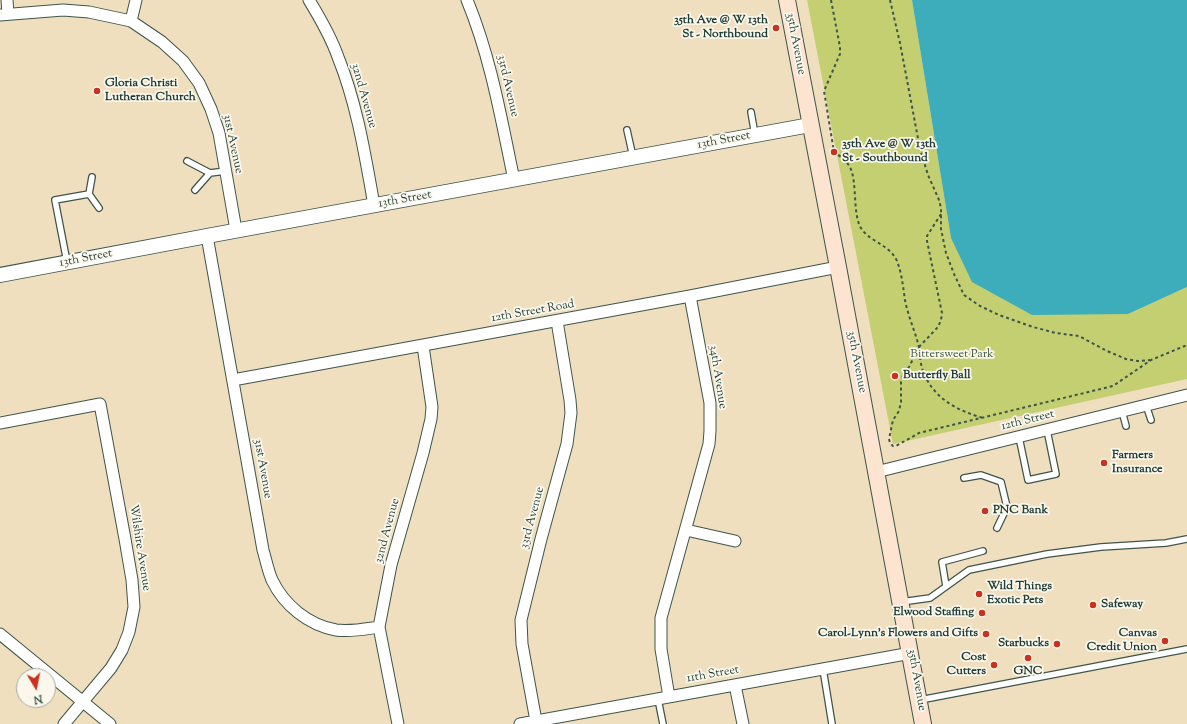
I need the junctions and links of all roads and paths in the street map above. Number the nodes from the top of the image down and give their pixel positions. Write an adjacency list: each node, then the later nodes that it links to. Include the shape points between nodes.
1 (7, 0): 8 (street)
2 (136, 0): 9 (street)
3 (309, 0): 22 (street, 32nd Avenue, via 338,56 350,90)
4 (467, 0): 19 (street, 33rd Avenue, via 478,26 495,85)
5 (787, 0): 11 (main road, 35th Avenue)
6 (831, 0): 34 (path, via 840,54 824,91 834,152 850,167 860,226 865,234 893,254 897,262)
7 (890, 0): 24 (path, via 920,149 939,200)
8 (4, 14): 9 (street, via 63,10 89,12)
9 (132, 21): 16 (street, 31st Avenue, via 183,61 199,83 217,127)
10 (751, 112): 13 (lane)
11 (810, 125): 13 (street, 13th Street); 28 (main road, 35th Avenue)
12 (627, 130): 14 (lane)
13 (755, 135): 14 (street, 13th Street)
14 (634, 158): 19 (street, 13th Street)
15 (187, 161): 17 (lane)
16 (226, 171): 17 (lane); 25 (street, 31st Avenue)
17 (210, 173): 20 (lane)
18 (92, 177): 21 (lane)
19 (514, 180): 22 (street, 13th Street)
20 (195, 190)
21 (89, 194): 23 (lane); 27 (lane, via 55,200)
22 (374, 205): 25 (street, 13th Street)
23 (99, 208)
24 (941, 214): 34 (path, via 927,236 927,241 942,314 938,327); 35 (path, via 946,253 964,295 970,300 998,315 1026,325 1079,336 1126,360)
25 (236, 230): 26 (street, 13th Street)
26 (206, 236): 27 (street, 13th Street); 36 (street, 31st Avenue)
27 (67, 263): 29 (street, 13th Street)
28 (838, 267): 30 (street, 12th Street Road); 46 (main road, 35th Avenue)
29 (0, 275)
30 (690, 296): 31 (street, 12th Street Road); 49 (street, 34th Avenue, via 710,403 710,431)
31 (557, 321): 32 (street, 12th Street Road); 65 (street, 33rd Avenue, via 571,413 567,444 521,620 522,644)
32 (423, 346): 36 (street, 12th Street Road); 55 (street, 32nd Avenue, via 432,407 431,419 391,565)
33 (1187, 346): 35 (path)
34 (919, 347): 40 (path, via 923,370 937,394 961,411); 40 (path, via 902,375 901,402 893,420 890,443 896,446 919,433)
35 (1151, 360): 40 (path, via 1113,386)
36 (233, 380): 55 (street, 31st Avenue, via 263,550 272,580 288,604 314,623 337,630)
37 (1187, 395): 38 (street, 12th Street)
38 (1146, 405): 39 (street, 12th Street); 41 (lane)
39 (1122, 411): 43 (lane); 44 (street, 12th Street)
40 (983, 418)
41 (1151, 420)
42 (0, 423): 63 (street, Wilshire Avenue, via 100,404 132,580 134,606 129,632 122,650)
43 (1126, 426)
44 (1048, 430): 45 (street, 12th Street); 45 (lane, via 1056,474 1028,480)
45 (1018, 437): 46 (street, 12th Street)
46 (876, 472): 54 (main road, 35th Avenue)
47 (964, 478): 48 (lane, via 981,476 1001,482 1007,507)
48 (997, 528)
49 (686, 530): 51 (street); 61 (street, 34th Avenue, via 661,618)
50 (1187, 539): 53 (lane, via 1047,554 969,570)
51 (735, 541)
52 (984, 551): 53 (lane, via 942,562)
53 (946, 586): 54 (lane, via 930,598)
54 (901, 602): 58 (main road, 35th Avenue)
55 (379, 627): 68 (street, 32nd Avenue)
56 (0, 634): 63 (street)
57 (1187, 648): 62 (lane)
58 (911, 653): 59 (street, 11th Street); 62 (main road, 35th Avenue)
59 (823, 669): 60 (street, 11th Street); 72 (lane)
60 (735, 685): 61 (street, 11th Street); 71 (street)
61 (664, 698): 64 (street, 11th Street); 70 (lane)
62 (919, 700): 73 (main road, 35th Avenue)
63 (82, 702): 66 (street, Wilshire Avenue); 67 (street)
64 (581, 718): 65 (street, 11th Street)
65 (536, 721): 69 (street, 11th Street)
66 (64, 724)
67 (110, 724)
68 (398, 724)
69 (520, 724)
70 (663, 724)
71 (743, 724)
72 (832, 724)
73 (924, 724)

